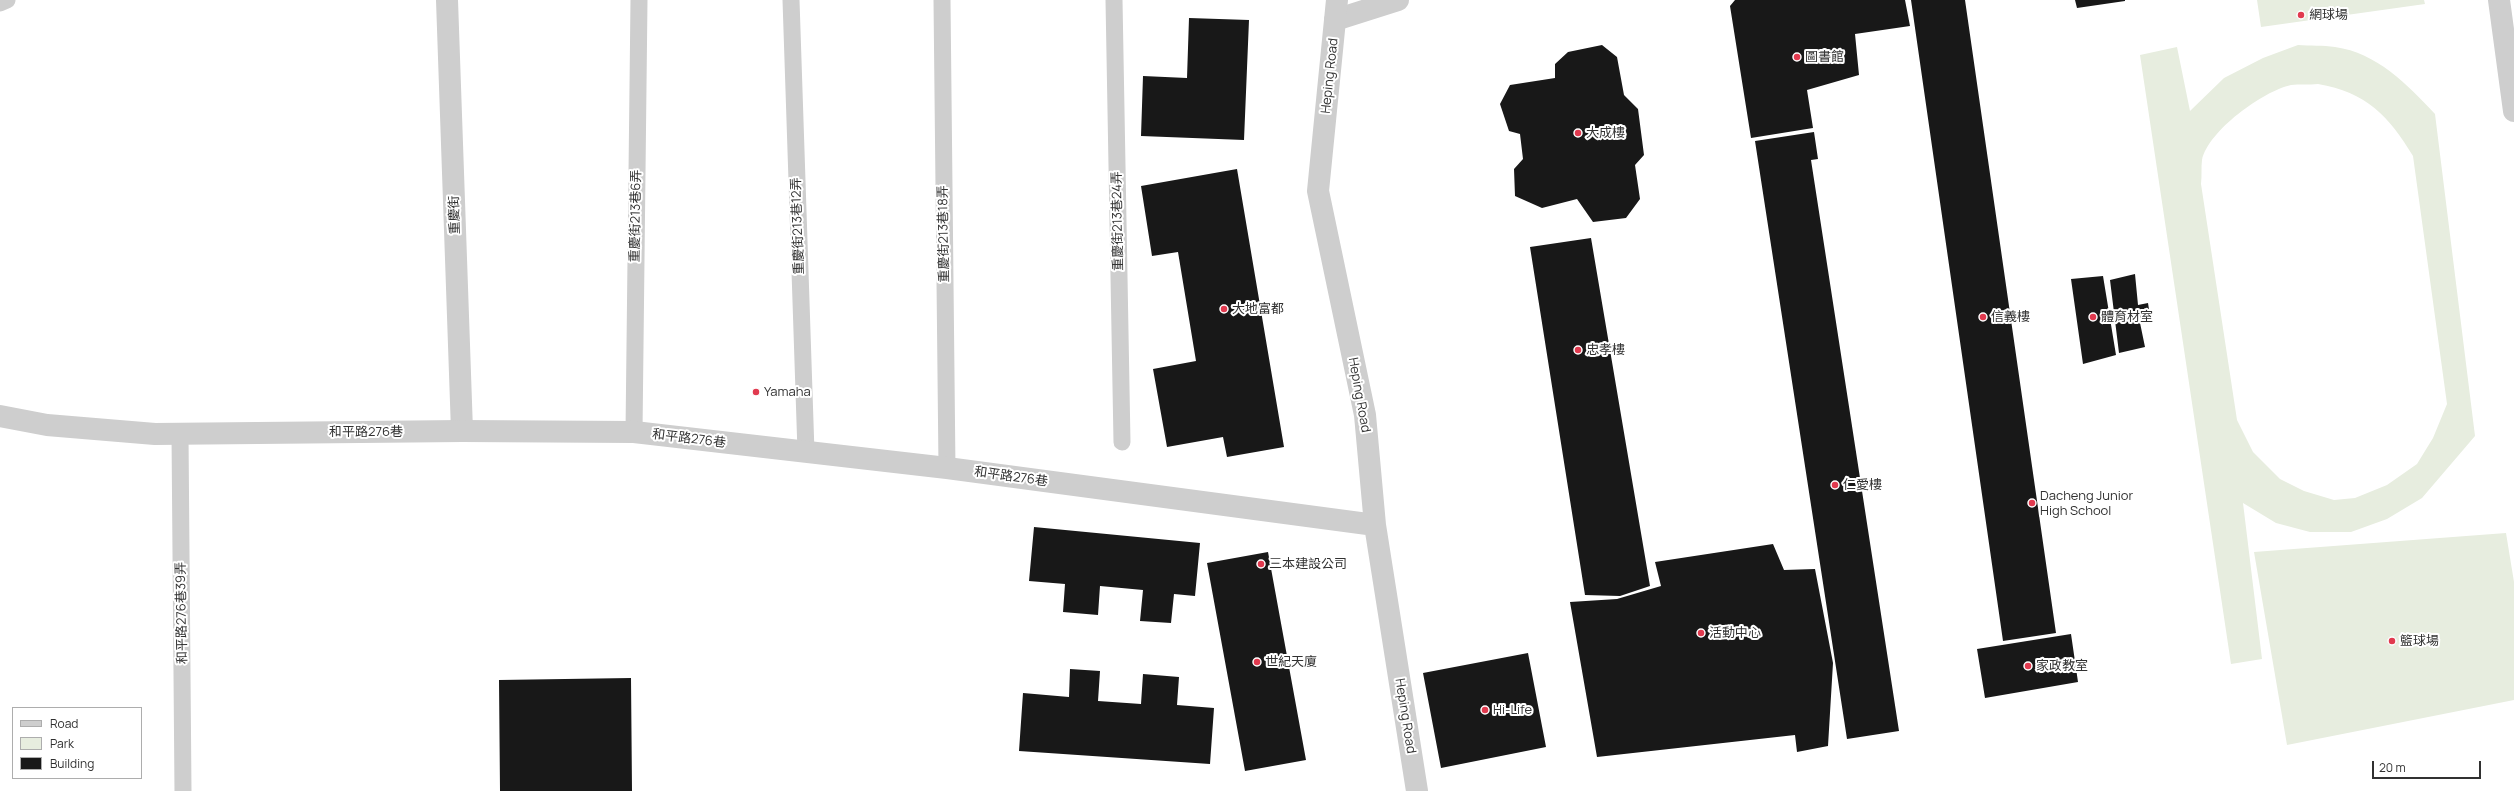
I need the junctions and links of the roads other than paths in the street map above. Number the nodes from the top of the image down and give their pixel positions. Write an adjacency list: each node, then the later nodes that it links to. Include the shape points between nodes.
1 (7, 0): 9 (lane)
2 (447, 0): 13 (street, 重慶街)
3 (639, 0): 14 (lane, 重慶街213巷6弄)
4 (791, 0): 17 (lane, 重慶街213巷12弄)
5 (942, 0): 18 (lane, 重慶街213巷18弄)
6 (1114, 0): 16 (lane, 重慶街213巷24弄)
7 (1398, 0): 10 (street)
8 (2499, 0): 11 (street)
9 (0, 3)
10 (1336, 10): 19 (street, Heping Road, via 1318,191 1365,415)
11 (2514, 111)
12 (0, 416): 15 (street, 和平路276巷, via 47,425)
13 (462, 431): 14 (street, 和平路276巷); 15 (street, 和平路276巷)
14 (634, 432): 17 (street, 和平路276巷)
15 (180, 434): 20 (lane, 和平路276巷39弄)
16 (1122, 442)
17 (806, 452): 18 (street, 和平路276巷)
18 (947, 468): 19 (street, 和平路276巷)
19 (1375, 525): 21 (street, Heping Road)
20 (183, 791)
21 (1417, 791)

